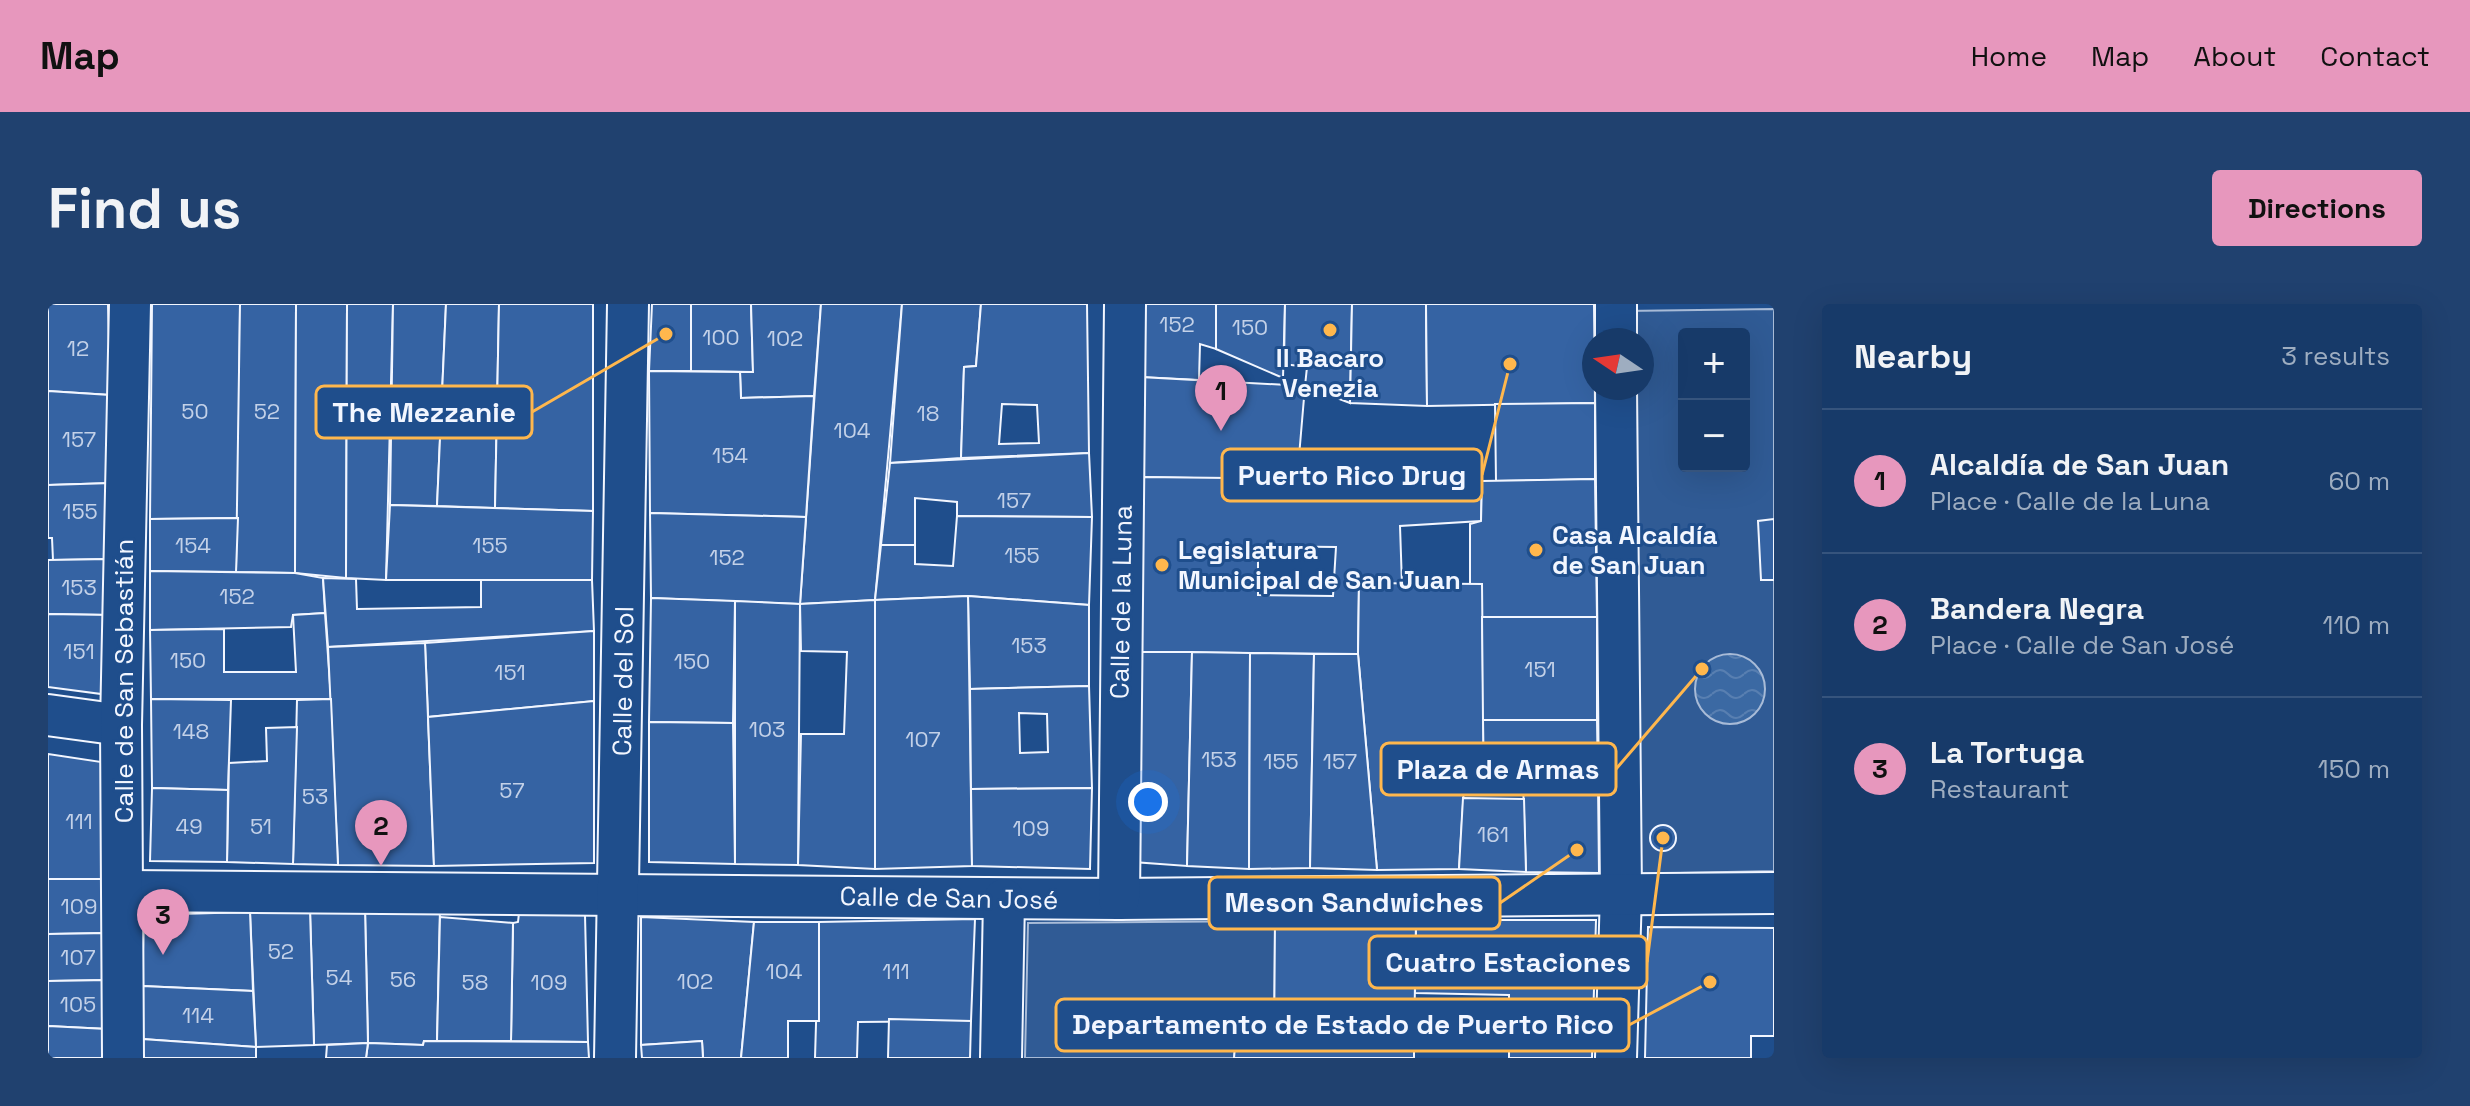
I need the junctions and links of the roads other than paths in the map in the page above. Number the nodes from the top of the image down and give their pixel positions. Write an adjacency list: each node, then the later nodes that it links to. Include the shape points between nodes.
1 (130, 304): 8 (street, Calle de San Sebastián)
2 (628, 304): 12 (street, Calle del Sol)
3 (1125, 304): 14 (street, Calle de la Luna)
4 (1616, 304): 5 (street)
5 (1616, 328)
6 (1616, 400): 10 (street)
7 (48, 715): 8 (street)
8 (121, 725): 9 (street, Calle de San Sebastián)
9 (125, 891): 12 (street, Calle de San José); 15 (street, Calle de San Sebastián)
10 (1621, 893): 11 (street, Calle de San José); 14 (street, Calle de San José); 18 (street)
11 (1774, 893)
12 (620, 894): 13 (street, Calle de San José); 16 (street, Calle del Sol)
13 (1004, 899): 14 (street, Calle de San José); 17 (street)
14 (1119, 899)
15 (123, 1058)
16 (615, 1058)
17 (1001, 1058)
18 (1616, 1058)

